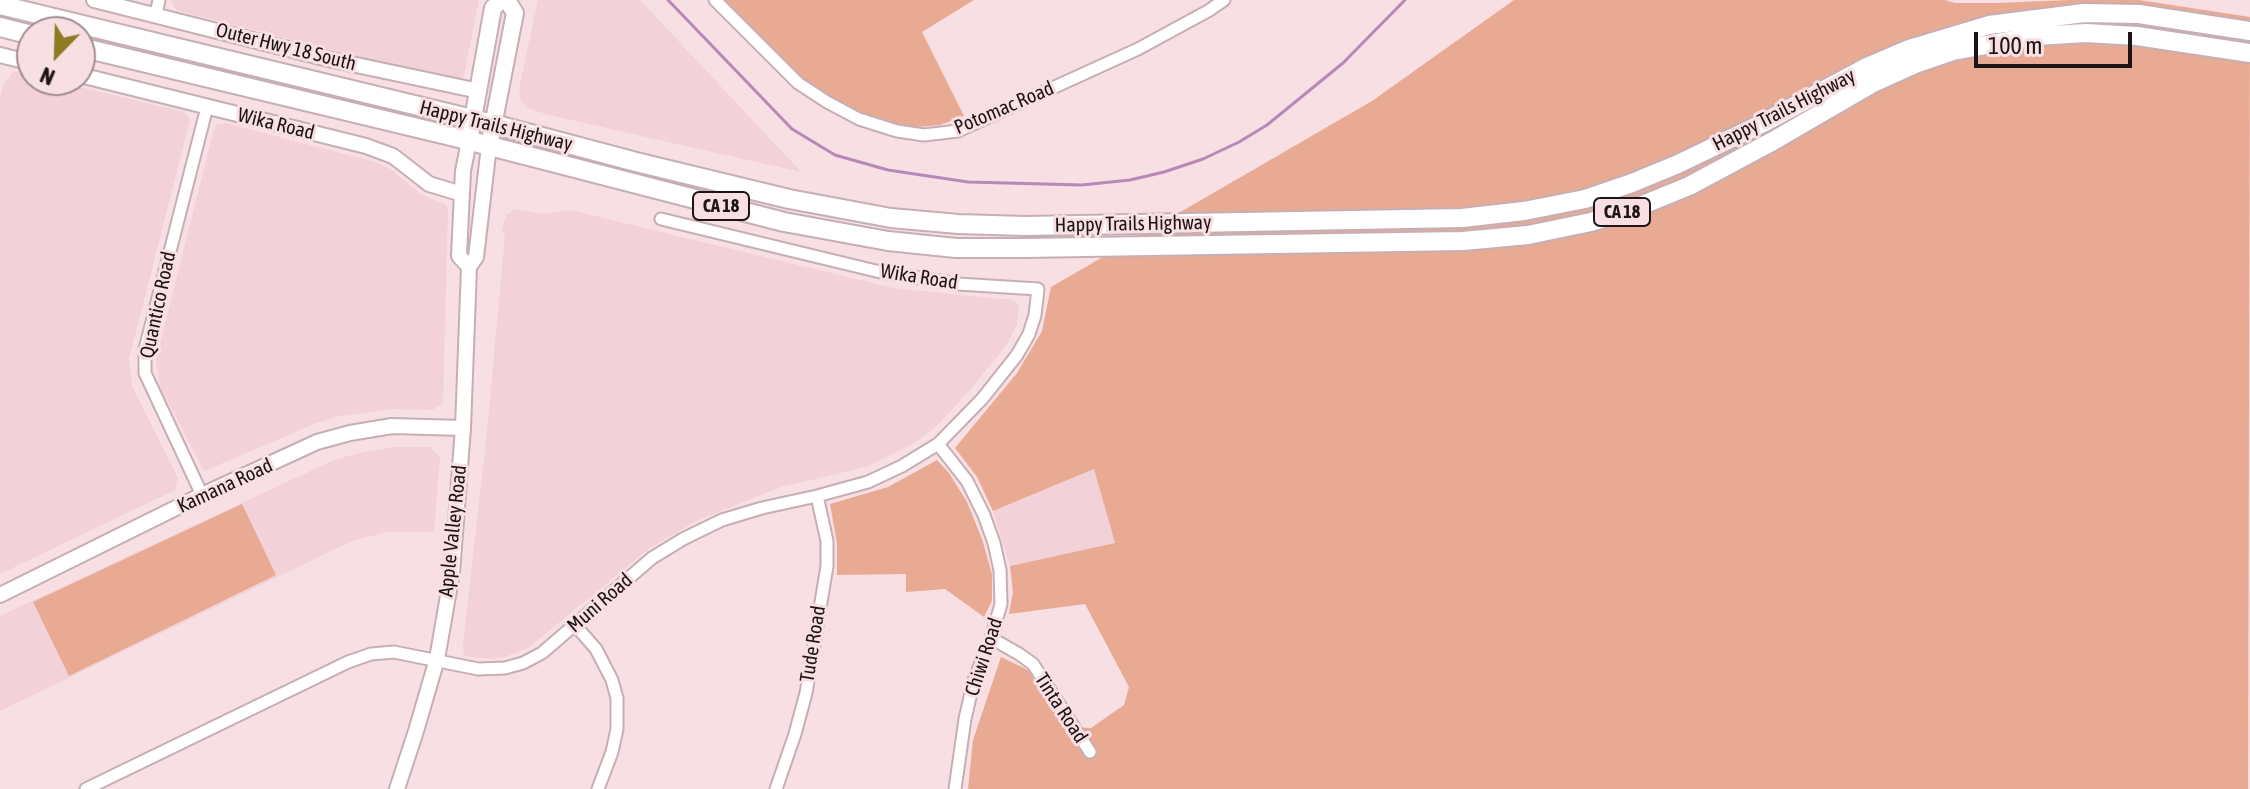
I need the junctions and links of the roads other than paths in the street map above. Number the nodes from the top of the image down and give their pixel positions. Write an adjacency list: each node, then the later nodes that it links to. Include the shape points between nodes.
1 (94, 0): 6 (street, Outer Hwy 18 South)
2 (504, 0): 11 (main road, Apple Valley Road, via 493,8); 14 (main road, Apple Valley Road, via 515,13)
3 (715, 0): 4 (street, Potomac Road, via 798,83 827,102 871,123 924,135 958,131 1138,49)
4 (1224, 0)
5 (0, 5): 13 (main road, Happy Trails Highway / CA 18)
6 (158, 7): 11 (street, Outer Hwy 18 South, via 328,59)
7 (2250, 31): 14 (main road, Happy Trails Highway / CA 18, via 2139,14 2084,13 1989,25 1881,61 1632,183 1585,199 1482,217 1025,226 891,218 745,190)
8 (96, 51): 15 (main road, Happy Trails Highway / CA 18)
9 (2250, 53): 16 (main road, Happy Trails Highway / CA 18, via 2086,33 1953,51 1873,83 1689,186 1640,206 1591,222 1484,241 956,248 784,222)
10 (96, 79): 12 (street, Wika Road)
11 (479, 91): 13 (main road, Apple Valley Road)
12 (207, 107): 17 (street, Wika Road, via 366,146 393,156 429,184); 23 (street, Quantico Road, via 145,349 145,373)
13 (474, 119): 14 (main road, Happy Trails Highway / CA 18); 15 (main road, Apple Valley Road)
14 (493, 124): 16 (main road, Apple Valley Road)
15 (469, 141): 16 (main road, Happy Trails Highway / CA 18); 17 (street, Apple Valley Road)
16 (489, 146): 19 (street, Apple Valley Road, via 476,257)
17 (462, 194): 19 (street, Apple Valley Road, via 459,256)
18 (661, 219): 20 (street, Wika Road, via 876,271)
19 (469, 267): 21 (street, Apple Valley Road)
20 (1038, 289): 22 (street, Muni Road, via 1029,334 1017,355)
21 (463, 428): 23 (street, Kamana Road, via 392,426 350,433 317,442); 28 (street, Apple Valley Road, via 452,573)
22 (938, 444): 24 (street, Muni Road, via 868,482); 27 (street, Chiwi Road, via 967,481 994,543 1001,604)
23 (202, 495): 25 (street, Kamana Road)
24 (817, 496): 26 (street, Muni Road, via 736,516 683,539 652,558); 33 (street, Tude Road, via 827,566 806,693)
25 (0, 595)
26 (575, 625): 28 (street, Muni Road, via 542,653 505,668 478,669); 32 (street, via 596,649 617,698 612,752)
27 (991, 638): 29 (street, Tinta Road, via 1033,664); 34 (street, Chiwi Road, via 974,680)
28 (437, 659): 30 (street, Muni Road, via 394,652 348,662); 31 (street, Apple Valley Road)
29 (1090, 752)
30 (86, 789)
31 (397, 789)
32 (598, 789)
33 (776, 789)
34 (955, 789)

